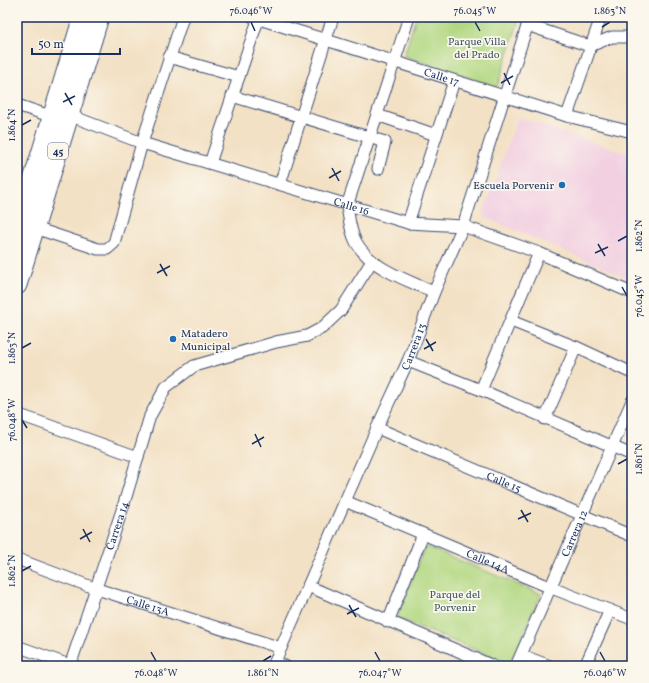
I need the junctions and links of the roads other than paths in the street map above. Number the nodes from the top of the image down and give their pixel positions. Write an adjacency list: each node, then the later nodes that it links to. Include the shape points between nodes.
1 (83, 17): 20 (highway, 45)
2 (99, 17): 20 (highway, 45)
3 (183, 17): 12 (street)
4 (334, 17): 10 (street)
5 (409, 17): 13 (street)
6 (601, 17): 11 (street)
7 (256, 18): 10 (street, Calle 17); 14 (street)
8 (529, 21): 11 (street); 17 (street, Carrera 13)
9 (632, 37): 11 (street, via 612,37)
10 (326, 40): 13 (street, Calle 17); 22 (street)
11 (590, 46): 21 (street)
12 (169, 57): 14 (street); 26 (street)
13 (395, 62): 15 (street, Calle 17); 19 (street)
14 (239, 77): 16 (street)
15 (454, 80): 17 (street, Calle 17); 24 (street)
16 (232, 96): 22 (street); 27 (street)
17 (505, 97): 21 (street, Calle 17); 32 (street, Carrera 13)
18 (17, 105): 20 (street, Calle 16)
19 (377, 115): 24 (street); 25 (street)
20 (61, 116): 26 (street, Calle 16); 33 (highway, 45); 34 (highway, 45)
21 (567, 116): 23 (street, Calle 17)
22 (301, 118): 25 (street); 29 (street)
23 (632, 132)
24 (436, 135): 31 (street)
25 (370, 138): 28 (street, via 385,142); 30 (street)
26 (142, 143): 27 (street, Calle 16); 33 (street, via 114,243 107,249 98,249)
27 (210, 163): 29 (street, Calle 16)
28 (378, 169)
29 (280, 184): 30 (street, Calle 16)
30 (347, 206): 31 (street, Calle 16); 36 (street, via 356,243)
31 (408, 223): 32 (street, Calle 16)
32 (463, 226): 35 (street, Calle 16); 38 (street, Carrera 13)
33 (36, 228): 37 (highway, 45)
34 (17, 232)
35 (539, 253): 39 (street, Calle 16); 40 (street)
36 (372, 261): 38 (street); 51 (street, Carrera 14, via 340,310 322,328 307,336 276,342 194,366 166,387 150,416)
37 (17, 284)
38 (434, 292): 42 (street, Carrera 13)
39 (632, 293)
40 (511, 321): 41 (street); 44 (street)
41 (576, 346): 43 (street); 47 (street)
42 (408, 361): 44 (street); 48 (street, Carrera 13)
43 (632, 373)
44 (481, 390): 47 (street)
45 (632, 401): 49 (street, Carrera 12)
46 (17, 414): 51 (street)
47 (545, 419): 49 (street)
48 (377, 428): 52 (street, Carrera 13); 53 (street, Calle 15)
49 (613, 447): 50 (street); 53 (street, Carrera 12)
50 (632, 455)
51 (138, 457): 59 (street, Carrera 14)
52 (345, 501): 54 (street, Calle 14A); 57 (street, Carrera 13)
53 (581, 514): 55 (street, Calle 15); 58 (street, Carrera 12)
54 (424, 534): 58 (street, Calle 14A); 62 (street)
55 (632, 536)
56 (17, 559): 59 (street, Calle 13A)
57 (308, 586): 62 (street); 64 (street, Carrera 13)
58 (549, 587): 60 (street, Calle 14A); 65 (street, Carrera 12)
59 (96, 589): 64 (street, Calle 13A); 67 (street, Carrera 14)
60 (610, 610): 61 (street, Calle 14A); 71 (street)
61 (632, 619)
62 (388, 622): 68 (street)
63 (17, 646): 67 (street)
64 (282, 648): 66 (street, Carrera 13)
65 (521, 655): 69 (street, Carrera 12); 70 (street)
66 (278, 665)
67 (70, 666)
68 (493, 666)
69 (516, 666)
70 (550, 666)
71 (585, 666)

